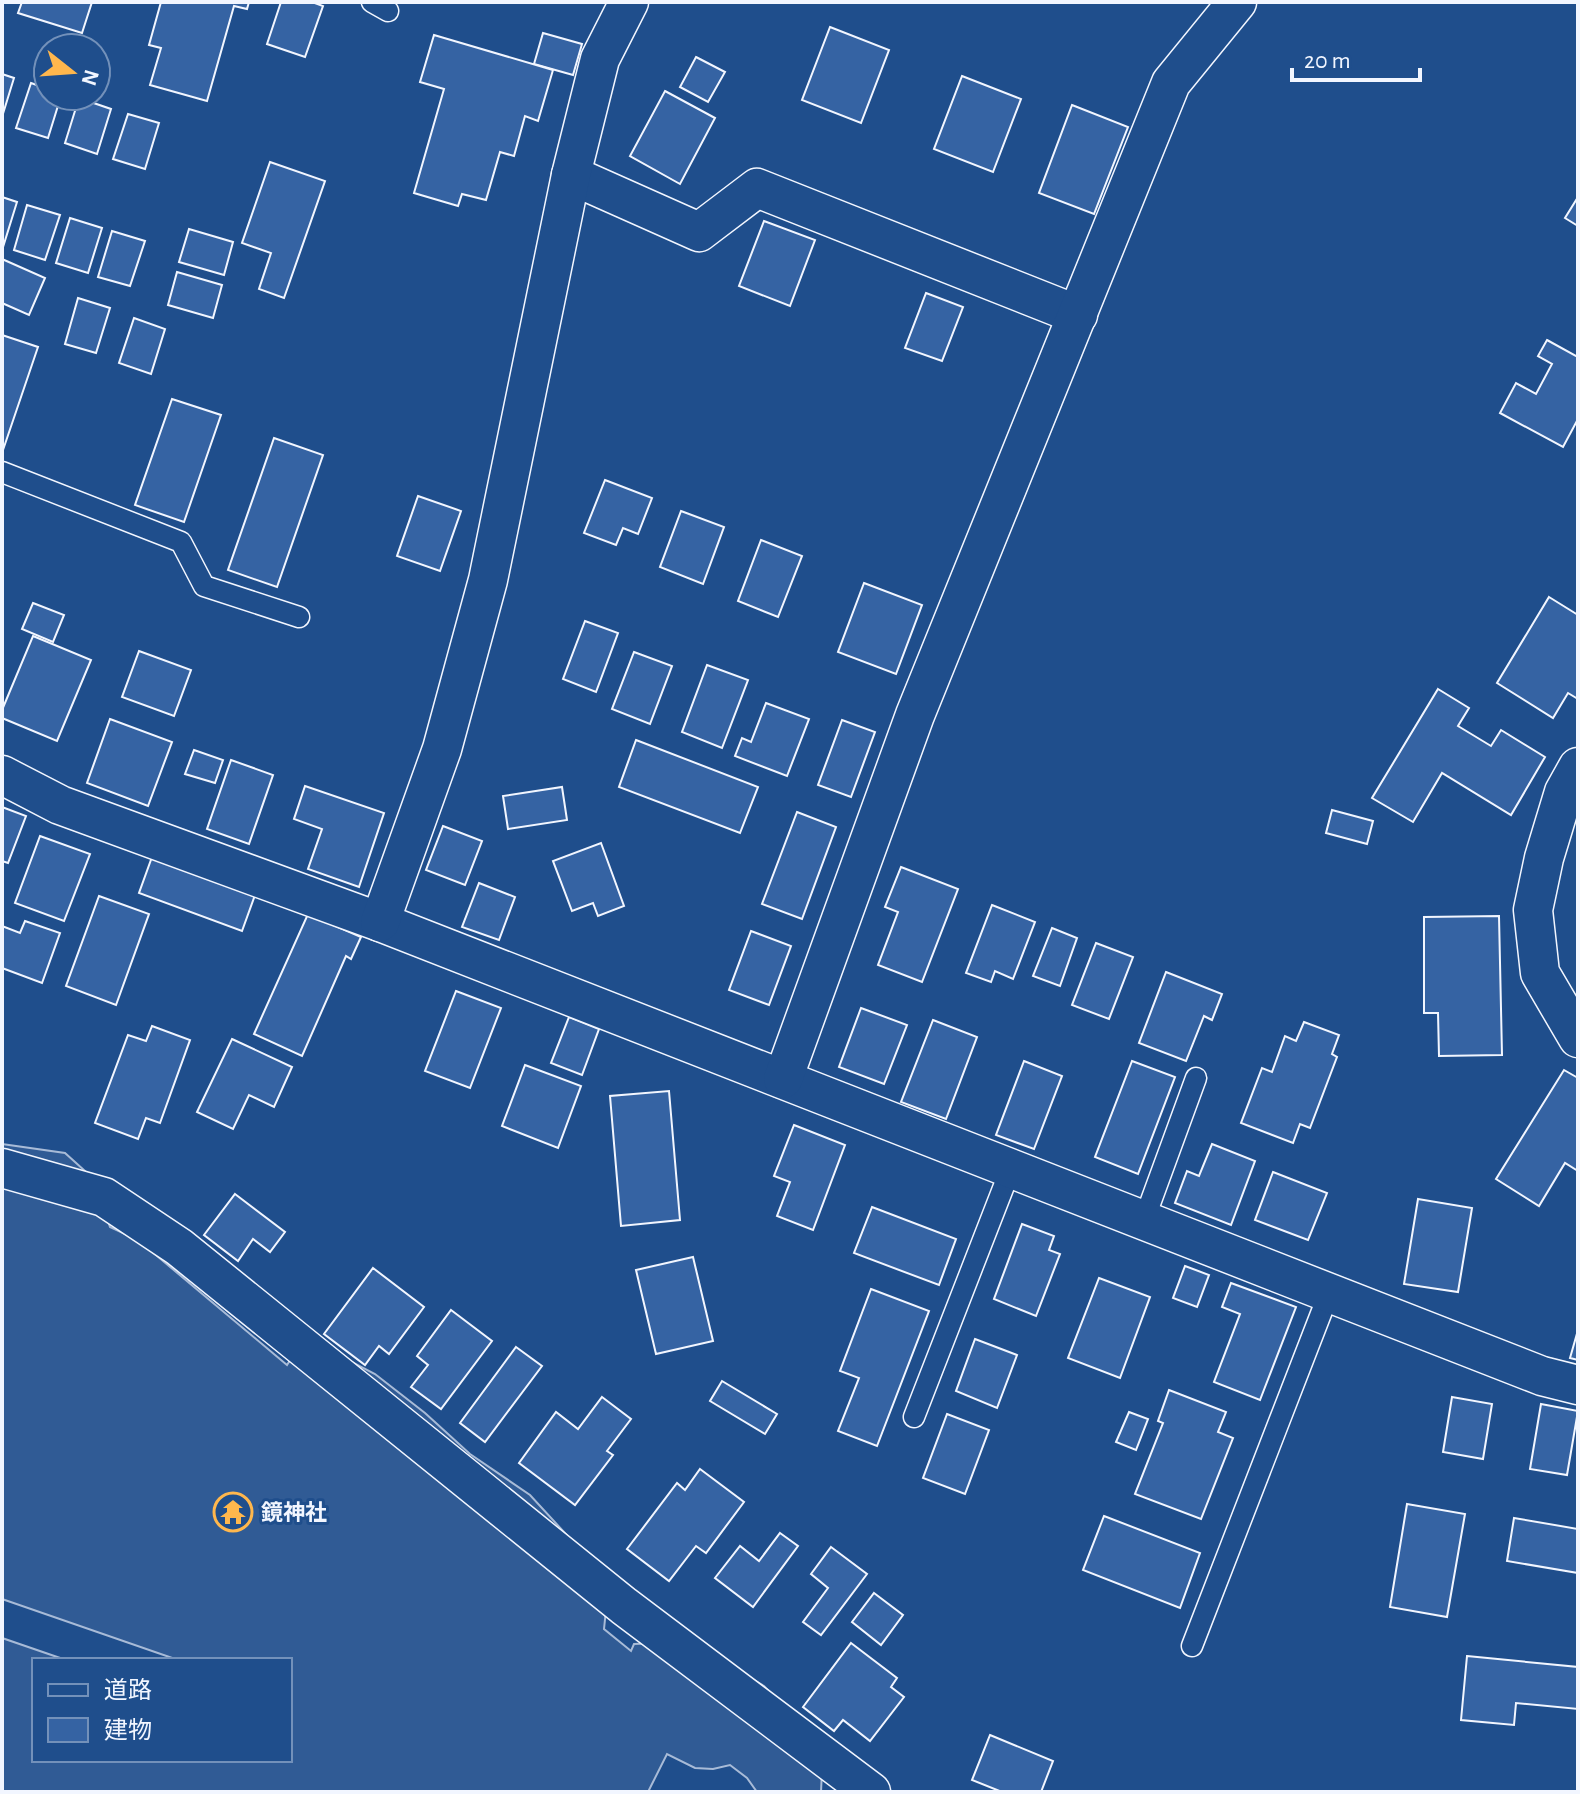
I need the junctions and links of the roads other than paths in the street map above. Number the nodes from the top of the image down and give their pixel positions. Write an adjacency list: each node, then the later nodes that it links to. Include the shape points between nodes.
1 (629, 2): 3 (street, via 600,59)
2 (1237, 2): 4 (street, via 1171,83)
3 (571, 175): 4 (street, via 699,232 757,188); 9 (street, via 488,580 442,749)
4 (1078, 315): 12 (street, via 915,715)
5 (2, 472): 6 (lane, via 181,542 204,586)
6 (299, 617)
7 (1578, 767): 10 (street, via 1564,792 1533,910 1540,973)
8 (2, 775): 9 (street, via 60,805)
9 (380, 922): 12 (street)
10 (1578, 1038)
11 (1196, 1078): 15 (lane)
12 (783, 1079): 14 (street)
13 (2, 1168): 20 (street, via 104,1197 179,1247 624,1606)
14 (1011, 1168): 15 (street); 18 (lane)
15 (1144, 1220): 16 (street)
16 (1329, 1293): 17 (street, via 1542,1376); 19 (lane)
17 (1578, 1385)
18 (914, 1417)
19 (1192, 1646)
20 (871, 1792)

